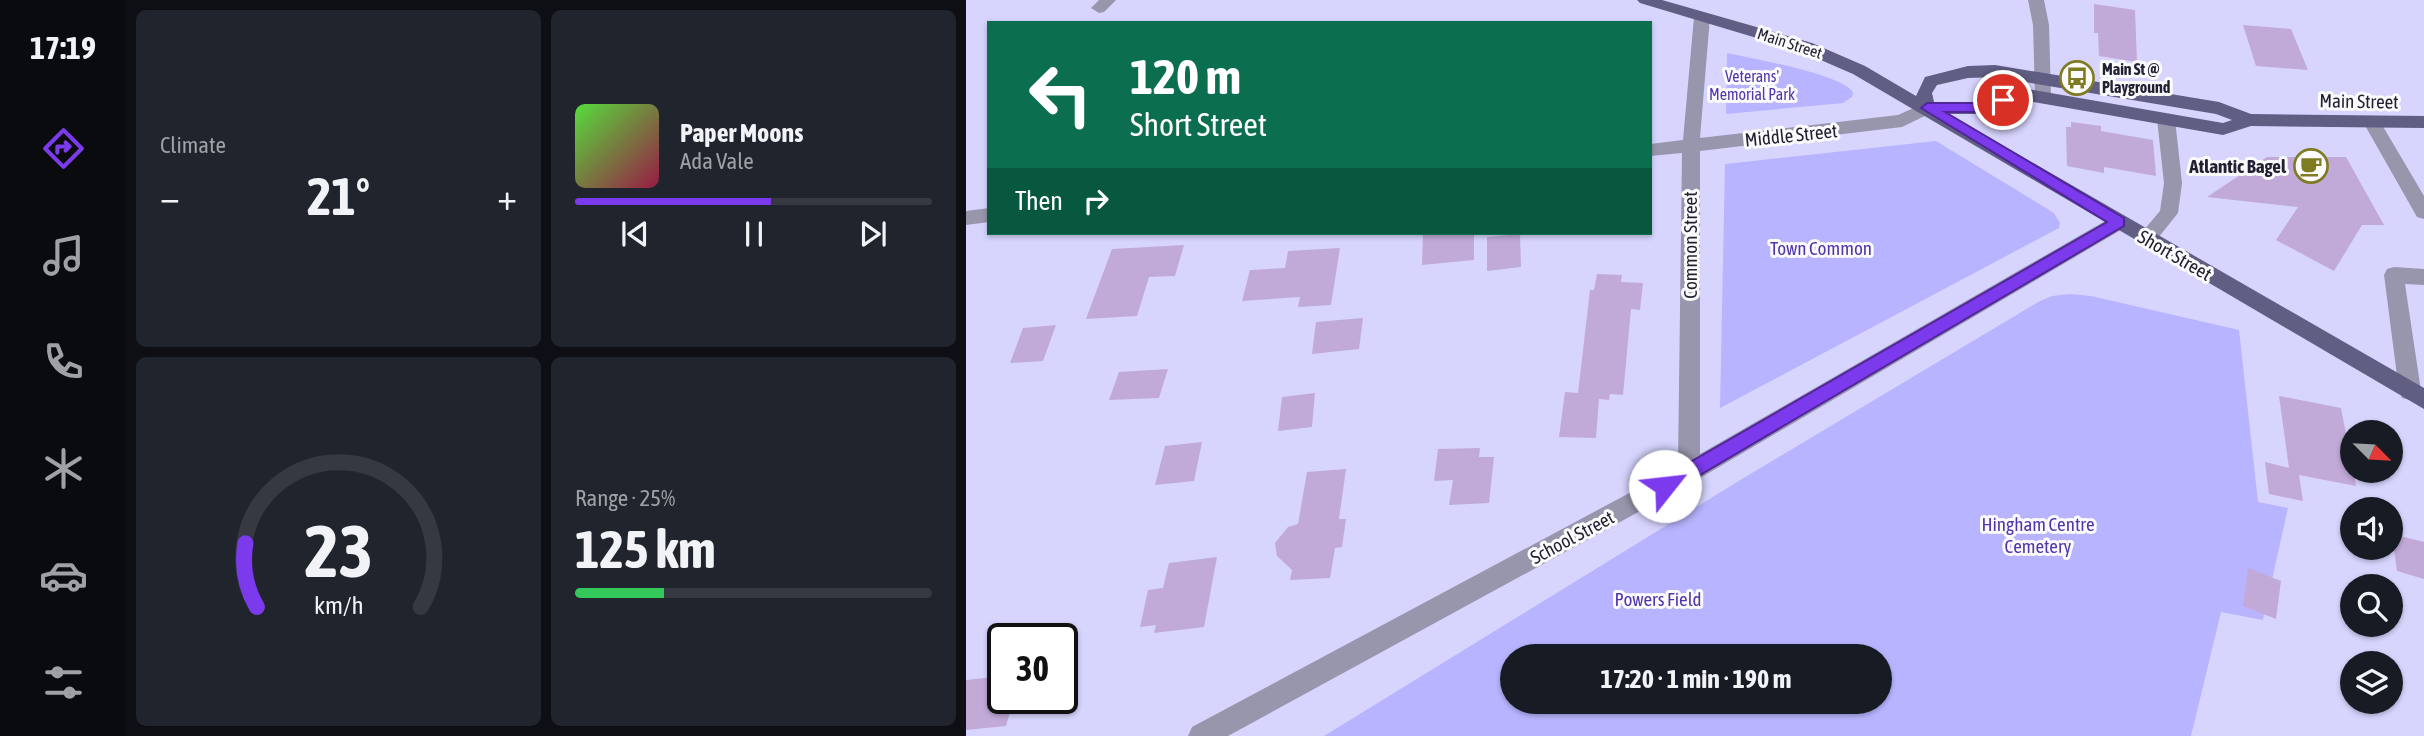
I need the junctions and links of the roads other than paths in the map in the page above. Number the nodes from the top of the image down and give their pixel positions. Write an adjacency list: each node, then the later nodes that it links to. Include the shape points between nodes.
1 (1645, 0): 3 (main road, Main Street)
2 (2036, 0): 4 (street)
3 (1702, 17): 7 (main road, Main Street, via 1828,55); 12 (street, Common Street)
4 (2042, 78): 5 (street); 6 (main road, Main Street); 7 (main road, Main Street, via 1995,71 1931,81 1924,93)
5 (2043, 97): 7 (main road, Main Street, via 2014,97 1979,108); 8 (main road, Main Street)
6 (2165, 98): 8 (main road); 9 (main road, Main Street, via 2219,108)
7 (1927, 108): 12 (street, Middle Street, via 1902,121); 17 (main road, Short Street)
8 (2166, 119): 9 (main road, Main Street, via 2223,129); 18 (street, via 2173,183 2169,213)
9 (2250, 120): 10 (main road, Main Street)
10 (2372, 122): 11 (main road, Main Street); 14 (street)
11 (2424, 122)
12 (1691, 146): 13 (street, Middle Street); 21 (street, Common Street)
13 (1652, 150)
14 (2424, 212)
15 (987, 215): 16 (street)
16 (966, 218)
17 (2119, 222): 18 (main road, Short Street); 21 (street, School Street)
18 (2147, 238): 20 (main road, Short Street)
19 (2424, 277): 20 (street, via 2394,275)
20 (2417, 395)
21 (1689, 473): 22 (street, School Street)
22 (1233, 727): 23 (street, School Street)
23 (1201, 736)

